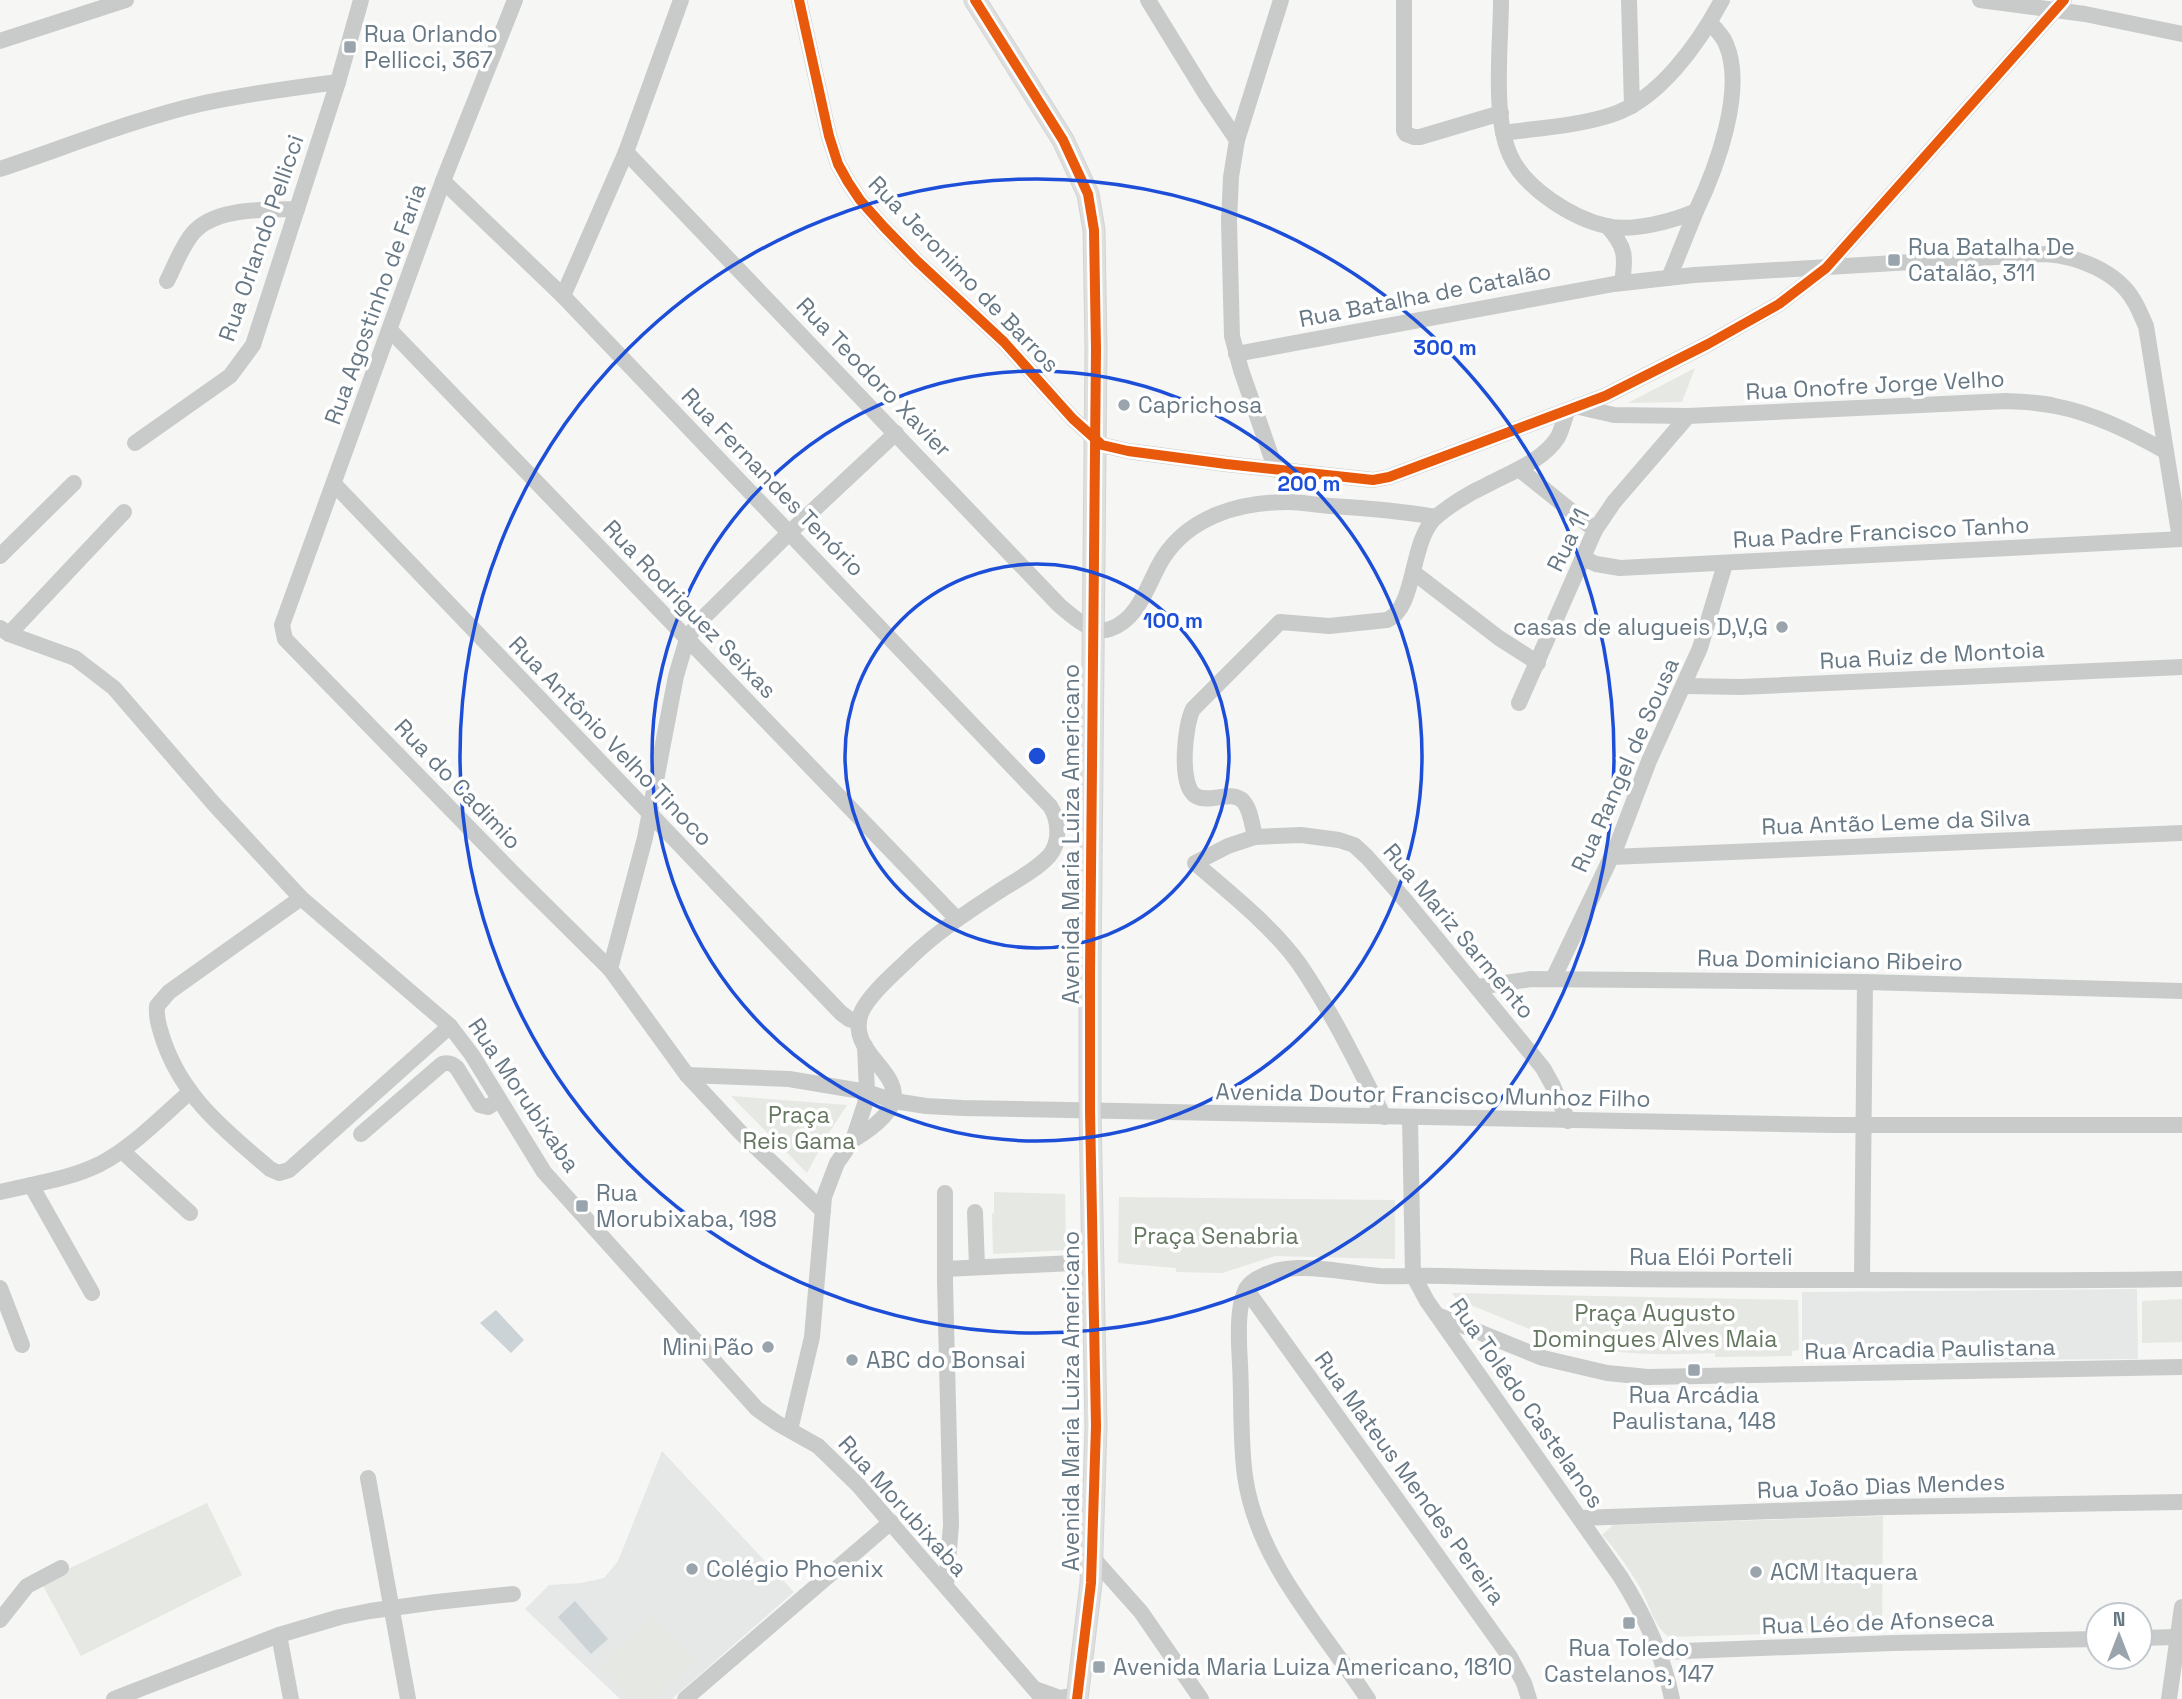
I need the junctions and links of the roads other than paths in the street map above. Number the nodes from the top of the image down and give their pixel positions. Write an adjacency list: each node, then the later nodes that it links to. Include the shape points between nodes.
1 (126, 0): 17 (street)
2 (362, 0): 18 (street, Rua Orlando Pellicci)
3 (515, 0): 25 (street, Rua Agostinho de Faria)
4 (681, 0): 23 (street)
5 (799, 0): 39 (street, Rua Jeronimo de Barros, via 829,136 848,182 917,261 1004,342)
6 (975, 0): 39 (main road, Avenida Maria Luiza Americano, via 1063,140 1088,194 1094,230)
7 (1148, 0): 22 (street)
8 (1281, 0): 22 (street)
9 (1404, 0): 20 (street, via 1406,134 1420,137)
10 (1501, 0): 20 (street)
11 (1629, 0): 19 (street)
12 (1722, 0): 15 (street)
13 (1980, 0): 14 (street)
14 (2059, 5): 16 (street); 29 (street)
15 (1710, 23): 19 (street, via 1663,81); 27 (street, via 1726,43 1733,81 1722,146)
16 (2182, 34)
17 (0, 41)
18 (338, 82): 24 (street, via 198,105); 26 (street, Rua Orlando Pellicci)
19 (1632, 106): 21 (street, via 1573,124)
20 (1501, 113): 21 (street)
21 (1503, 133): 28 (street, via 1524,179 1579,216)
22 (1237, 140): 35 (street, via 1229,221)
23 (626, 152): 33 (street); 38 (street, Rua Teodoro Xavier)
24 (0, 169)
25 (443, 181): 33 (street, Rua Fernandes Tenório); 34 (street, Rua Agostinho de Faria)
26 (297, 209): 31 (street, via 230,213 209,221 194,231); 40 (street, Rua Orlando Pellicci, via 253,345 242,362 230,376)
27 (1696, 211): 28 (street, via 1648,224); 30 (street)
28 (1607, 226): 32 (street, via 1624,250)
29 (1826, 268): 30 (street, Rua Batalha de Catalão); 36 (street, via 1745,324); 41 (street, Rua Batalha de Catalão, via 2045,254 2088,263 2126,289 2146,326)
30 (1669, 278): 32 (street, Rua Batalha de Catalão)
31 (167, 281)
32 (1622, 283): 35 (street, Rua Batalha de Catalão)
33 (563, 296): 50 (street, Rua Fernandes Tenório)
34 (390, 330): 45 (street, Rua Agostinho de Faria); 59 (street, Rua Rodriguez Seixas)
35 (1236, 354): 43 (street)
36 (1573, 409): 37 (street, Rua Onofre Jorge Velho); 42 (street, via 1558,437); 43 (street, via 1380,480)
37 (1688, 416): 41 (street, Rua Onofre Jorge Velho, via 2034,402 2079,412); 49 (street, Rua 11)
38 (896, 433): 50 (street); 57 (street, Rua Teodoro Xavier, via 1059,605)
39 (1096, 438): 43 (street, via 1102,444 1128,450); 57 (main road, Avenida Maria Luiza Americano)
40 (135, 443)
41 (2165, 450): 46 (street, Rua Batalha de Catalão)
42 (1519, 469): 48 (street); 49 (street)
43 (1276, 470)
44 (74, 482): 52 (street)
45 (335, 485): 56 (street, Rua Agostinho de Faria); 64 (street, Rua Antônio Velho Tinoco)
46 (2177, 494): 51 (street, Rua Batalha de Catalão)
47 (124, 512): 58 (street)
48 (1436, 517): 55 (street, via 1422,536); 57 (street, via 1290,502 1229,509 1174,542 1139,604 1121,624 1105,630)
49 (1595, 530): 53 (street, Rua 11)
50 (790, 532): 59 (street); 69 (street, Rua Fernandes Tenório, via 1055,814 1058,824 1050,855)
51 (2181, 539): 54 (street, Rua Padre Francisco Tanho)
52 (0, 556)
53 (1583, 558): 54 (street, Rua Padre Francisco Tanho, via 1620,568); 60 (street, Rua 11)
54 (1725, 564): 62 (street, Rua Rangel de Sousa)
55 (1413, 572): 60 (street); 66 (street, via 1399,611 1387,620 1329,626 1280,622 1193,709 1185,755 1190,791 1199,797 1241,799)
56 (282, 625): 70 (street, Rua do Cadimio, via 285,639)
57 (1093, 628): 83 (main road, Avenida Maria Luiza Americano)
58 (5, 631): 68 (street, Rua Morubixaba, via 75,658 114,688)
59 (687, 639): 64 (street); 69 (street, Rua Rodriguez Seixas)
60 (1538, 663): 63 (street, Rua 11)
61 (2182, 667): 62 (street, Rua Ruiz de Montoia)
62 (1685, 686): 67 (street, Rua Rangel de Sousa)
63 (1519, 703)
64 (649, 812): 70 (street); 75 (street, Rua Antônio Velho Tinoco, via 841,1013)
65 (2182, 833): 67 (street, Rua Antão Leme da Silva)
66 (1255, 837): 73 (street, Rua Mariz Sarmento, via 1318,836 1354,845); 84 (street, Rua Mariz Sarmento, via 1195,863 1299,964)
67 (1611, 857): 71 (street, Rua Rangel de Sousa)
68 (300, 898): 76 (street, Rua Morubixaba); 80 (street, via 169,992 157,1006 169,1056)
69 (957, 919): 75 (street, via 881,988 867,1003)
70 (610, 969): 78 (street, Rua do Cadimio)
71 (1553, 979): 72 (street, Rua Dominiciano Ribeiro); 73 (street, Rua Dominiciano Ribeiro)
72 (1865, 982): 74 (street, Rua Dominiciano Ribeiro); 87 (street)
73 (1478, 987): 86 (street, Rua Mariz Sarmento, via 1543,1068)
74 (2182, 991)
75 (859, 1022): 77 (street)
76 (450, 1026): 80 (street, via 284,1172 270,1169); 81 (street, Rua Morubixaba)
77 (865, 1046): 79 (street); 82 (street, via 885,1073)
78 (687, 1075): 79 (street, Avenida Doutor Francisco Munhoz Filho, via 789,1079); 95 (street, Rua do Cadimio)
79 (867, 1092): 82 (street, Avenida Doutor Francisco Munhoz Filho); 90 (street)
80 (190, 1093): 91 (street)
81 (499, 1100): 89 (street, via 488,1107 480,1105 457,1068 446,1063); 110 (street, Rua Morubixaba, via 544,1172 757,1409)
82 (894, 1101): 83 (street, Avenida Doutor Francisco Munhoz Filho); 90 (street, via 879,1122)
83 (1090, 1111): 84 (street, Avenida Doutor Francisco Munhoz Filho); 98 (main road, Avenida Maria Luiza Americano)
84 (1384, 1117): 85 (street, Avenida Doutor Francisco Munhoz Filho)
85 (1410, 1117): 86 (street, Avenida Doutor Francisco Munhoz Filho); 101 (street, Rua Tolêdo Castelanos)
86 (1567, 1121): 87 (street, Avenida Doutor Francisco Munhoz Filho)
87 (1862, 1125): 88 (street, Avenida Doutor Francisco Munhoz Filho); 103 (street)
88 (2182, 1125)
89 (361, 1134)
90 (853, 1140): 95 (street, via 831,1177)
91 (122, 1151): 92 (street, via 97,1165); 97 (street)
92 (30, 1185): 93 (street); 106 (street)
93 (0, 1192)
94 (945, 1193): 100 (street)
95 (823, 1211): 110 (street, via 812,1337)
96 (975, 1212): 99 (street)
97 (190, 1213)
98 (1094, 1262): 99 (street); 115 (main road, Avenida Maria Luiza Americano)
99 (977, 1267): 100 (street)
100 (945, 1269): 118 (street, via 951,1525)
101 (1413, 1275): 103 (street, Rua Elói Porteli); 105 (street, Rua Elói Porteli, via 1294,1268 1262,1277); 107 (street, Rua Tolêdo Castelanos)
102 (2182, 1279): 103 (street, Rua Elói Porteli)
103 (1862, 1280)
104 (0, 1288): 108 (street)
105 (1246, 1289): 136 (street, via 1239,1338 1244,1475 1251,1505 1262,1539 1283,1576); 137 (street, Rua Mateus Mendes Pereira, via 1510,1657)
106 (92, 1293)
107 (1437, 1315): 109 (street, Rua Arcadia Paulistana, via 1543,1358 1648,1377); 113 (street, Rua Tolêdo Castelanos)
108 (22, 1345)
109 (2182, 1367)
110 (790, 1430): 114 (street, Rua Morubixaba, via 818,1446)
111 (368, 1478): 122 (street)
112 (2182, 1502): 113 (street, Rua João Dias Mendes)
113 (1581, 1518): 128 (street, Rua Tolêdo Castelanos, via 1640,1608)
114 (891, 1522): 118 (street, Rua Morubixaba); 134 (street)
115 (1092, 1558): 117 (main road, Avenida Maria Luiza Americano); 119 (street)
116 (61, 1568): 123 (street, via 27,1586)
117 (1091, 1583): 119 (street); 130 (main road, Avenida Maria Luiza Americano)
118 (946, 1586): 129 (street, Rua Morubixaba)
119 (1118, 1586): 135 (street)
120 (513, 1594): 122 (street)
121 (2182, 1607): 125 (street)
122 (391, 1608): 124 (street); 133 (street)
123 (0, 1620)
124 (279, 1635): 131 (street); 132 (street)
125 (2177, 1637): 126 (street); 139 (street)
126 (2154, 1638)
127 (2084, 1639): 128 (street, Rua Léo de Afonseca)
128 (1659, 1652): 138 (street, Rua Tolêdo Castelanos)
129 (1039, 1694): 130 (street, Rua Morubixaba)
130 (1078, 1697)
131 (114, 1699)
132 (291, 1699)
133 (408, 1699)
134 (685, 1699)
135 (1202, 1699)
136 (1368, 1699)
137 (1529, 1699)
138 (1672, 1699)
139 (2169, 1699)

